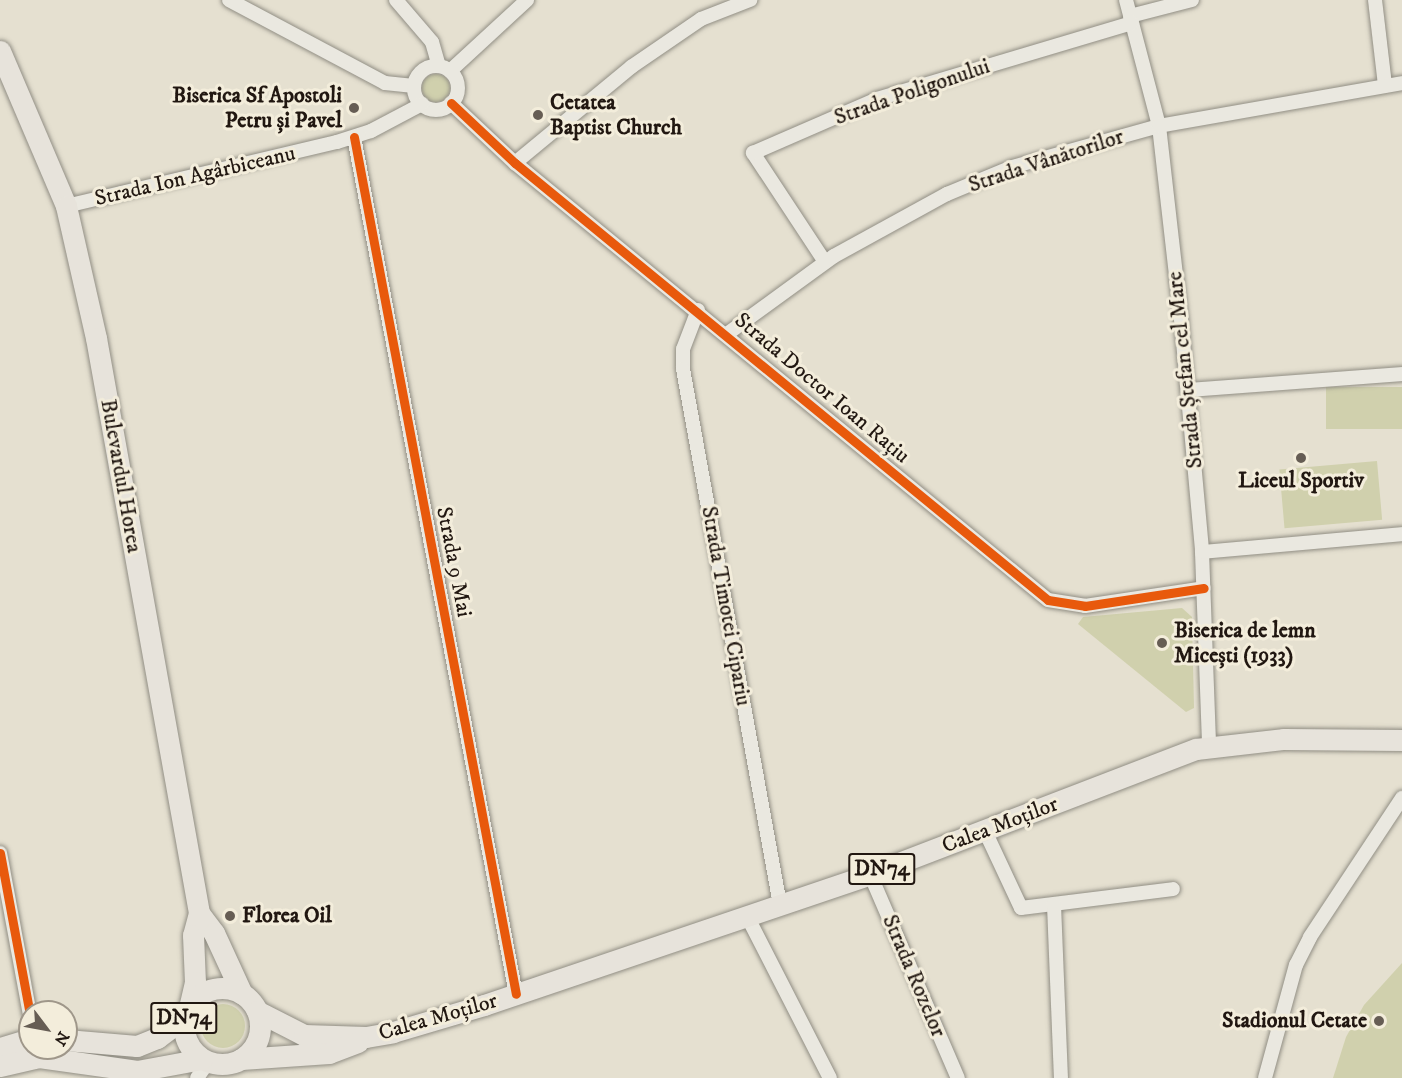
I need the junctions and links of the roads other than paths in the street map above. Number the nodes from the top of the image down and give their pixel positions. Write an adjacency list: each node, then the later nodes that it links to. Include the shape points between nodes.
1 (229, 0): 13 (street, via 385,83)
2 (396, 0): 10 (street, via 432,42)
3 (528, 0): 10 (street)
4 (750, 0): 18 (street, via 692,25 631,67)
5 (1126, 0): 8 (street, Strada Ștefan cel Mare)
6 (1192, 0): 8 (street, Strada Poligonului)
7 (1375, 0): 12 (street)
8 (1131, 19): 16 (street, Strada Ștefan cel Mare); 20 (street, Strada Poligonului, via 877,99 753,153)
9 (0, 51): 19 (main road, Bulevardul Horea)
10 (444, 68): 13 (street, via 420,73); 14 (street, via 457,83)
11 (1402, 83): 12 (street, Strada Vânătorilor)
12 (1385, 85): 16 (street, Strada Vânătorilor)
13 (414, 86): 15 (street)
14 (452, 103): 15 (street, via 434,109); 18 (street, Strada Doctor Ioan Rațiu)
15 (422, 104): 17 (street, Strada Ion Agârbiceanu)
16 (1159, 126): 20 (street, Strada Vânătorilor, via 978,180); 24 (street, Strada Ștefan cel Mare)
17 (354, 137): 19 (street, Strada Ion Agârbiceanu); 41 (street, Strada 9 Mai)
18 (515, 163): 21 (street, Strada Doctor Ioan Rațiu)
19 (66, 206): 37 (main road, Bulevardul Horea, via 96,338)
20 (825, 262): 22 (street, Strada Vânătorilor)
21 (698, 310): 22 (street, Strada Doctor Ioan Rațiu); 36 (street, Strada Timotei Cipariu, via 682,349 683,369)
22 (727, 334): 27 (street, Strada Doctor Ioan Rațiu, via 1047,600 1085,606)
23 (1402, 374): 24 (street)
24 (1189, 390): 26 (street, Strada Ștefan cel Mare)
25 (1402, 534): 26 (street)
26 (1202, 552): 27 (street, Strada Ștefan cel Mare)
27 (1204, 588): 29 (street, Strada Ștefan cel Mare)
28 (1402, 740): 29 (main road, Calea Moților / DN74, via 1284,739)
29 (1209, 746): 31 (main road, Calea Moților / DN74)
30 (1402, 798): 57 (street, via 1310,937 1296,965)
31 (985, 831): 33 (main road, Calea Moților / DN74); 35 (street, via 1019,907)
32 (0, 853): 39 (street)
33 (870, 874): 36 (main road, Calea Moților / DN74); 55 (street, Strada Rozelor)
34 (1173, 889): 35 (street)
35 (1054, 904): 56 (street)
36 (780, 905): 38 (main road, Calea Moților / DN74)
37 (199, 913): 40 (main road, Calea Moților, via 214,933); 44 (main road, via 193,935 195,982)
38 (747, 916): 41 (main road, Calea Moților / DN74); 54 (street)
39 (7, 929): 42 (street)
40 (242, 994): 43 (main road, Calea Moților / DN74); 44 (main road, DN74, via 218,988 202,994)
41 (516, 994): 45 (main road, Calea Moților / DN74, via 453,1016)
42 (26, 1000)
43 (257, 1011): 45 (main road, Calea Moților / DN74, via 304,1035); 51 (main road, DN74, via 259,1035 255,1046)
44 (187, 1012): 46 (main road, DN74, via 157,1038 137,1046); 53 (main road, DN74, via 186,1041)
45 (366, 1037): 51 (main road, Calea Moților / DN74, via 329,1053)
46 (78, 1041)
47 (0, 1048): 48 (main road, Calea Moților / DN74)
48 (18, 1048)
49 (18, 1057): 52 (main road, Calea Moților / DN74)
50 (78, 1058): 53 (main road, Calea Moților / DN74, via 137,1071)
51 (241, 1059): 53 (main road, Calea Moților / DN74)
52 (0, 1066)
53 (202, 1066)
54 (830, 1078)
55 (958, 1078)
56 (1061, 1078)
57 (1265, 1078)

